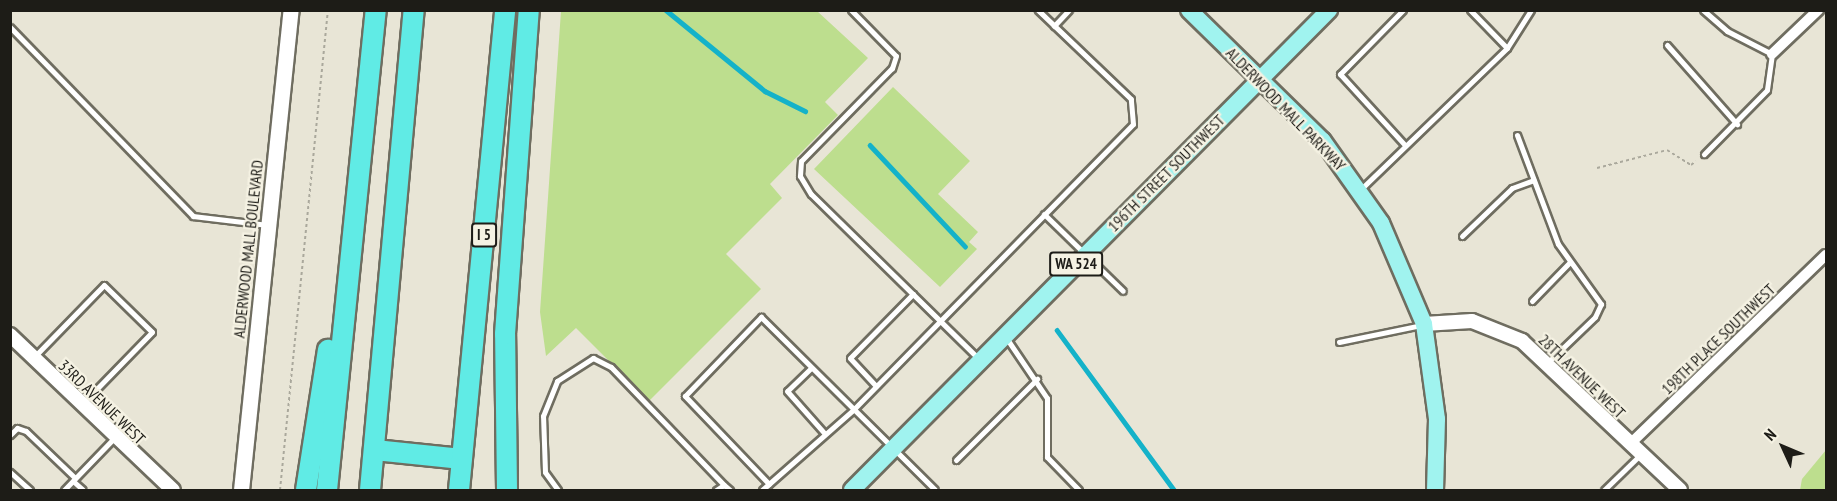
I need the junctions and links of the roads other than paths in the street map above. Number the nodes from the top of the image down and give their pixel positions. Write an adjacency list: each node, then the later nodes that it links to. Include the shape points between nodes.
1 (291, 10): 30 (main road, ALDERWOOD MALL BOULEVARD)
2 (376, 10): 25 (highway)
3 (414, 10): 56 (highway)
4 (506, 10): 57 (highway, I 5)
5 (529, 10): 72 (highway, via 505,334)
6 (850, 10): 36 (lane, via 896,56 892,68 801,161 800,176 811,194)
7 (1038, 10): 16 (lane)
8 (1069, 10): 16 (lane)
9 (1189, 10): 21 (main road, ALDERWOOD MALL PARKWAY)
10 (1329, 10): 21 (main road, 196TH STREET SOUTHWEST / WA 524)
11 (1402, 10): 24 (lane, via 1340,74)
12 (1470, 10): 19 (lane)
13 (1531, 10): 19 (lane)
14 (1703, 10): 20 (lane, via 1727,31)
15 (1818, 10): 20 (street)
16 (1054, 26): 29 (lane, via 1131,99 1136,111 1133,124)
17 (10, 27): 30 (lane, via 193,216)
18 (1666, 45): 22 (lane)
19 (1507, 48): 24 (lane)
20 (1772, 54): 22 (lane, via 1767,90)
21 (1260, 77): 28 (main road, ALDERWOOD MALL PARKWAY, via 1329,148); 33 (main road, 196TH STREET SOUTHWEST / WA 524)
22 (1737, 124): 26 (lane)
23 (1517, 135): 27 (lane)
24 (1404, 144): 28 (lane)
25 (359, 152): 68 (highway); 69 (highway)
26 (1704, 154)
27 (1534, 180): 31 (lane, via 1512,188); 34 (lane)
28 (1359, 190): 39 (main road, ALDERWOOD MALL PARKWAY, via 1390,243)
29 (1044, 214): 33 (lane); 38 (lane)
30 (268, 226): 67 (main road, ALDERWOOD MALL BOULEVARD)
31 (1462, 236)
32 (1827, 255): 55 (street, 198TH PLACE SOUTHWEST)
33 (1084, 256): 35 (lane); 41 (main road, 196TH STREET SOUTHWEST / WA 524)
34 (1569, 264): 37 (lane); 45 (lane, via 1601,304 1595,317)
35 (1124, 291)
36 (914, 294): 38 (lane); 48 (lane, via 850,358)
37 (1532, 301)
38 (940, 320): 44 (lane); 48 (lane)
39 (1424, 324): 42 (lane, 28TH AVENUE WEST); 45 (street, 28TH AVENUE WEST, via 1444,319 1496,328 1522,341); 80 (main road, ALDERWOOD MALL PARKWAY, via 1437,419)
40 (10, 335): 43 (street, 33RD AVENUE WEST)
41 (1005, 337): 44 (main road, 196TH STREET SOUTHWEST / WA 524); 47 (lane)
42 (1338, 342)
43 (34, 358): 49 (street, 33RD AVENUE WEST); 49 (lane, via 104,285 152,332)
44 (981, 361): 54 (main road, 196TH STREET SOUTHWEST / WA 524)
45 (1546, 364): 55 (street, 28TH AVENUE WEST)
46 (811, 368): 50 (lane); 51 (lane, via 787,392); 61 (lane, via 761,317 685,396)
47 (1037, 379): 58 (lane); 79 (lane, via 1049,406 1047,457)
48 (876, 386): 50 (lane)
49 (82, 404): 53 (street, 33RD AVENUE WEST)
50 (853, 410): 51 (lane); 54 (lane)
51 (825, 434): 61 (lane)
52 (10, 435): 60 (lane, via 17,428 26,430)
53 (115, 437): 60 (lane); 66 (street, 33RD AVENUE WEST)
54 (894, 449): 77 (main road, 196TH STREET SOUTHWEST / WA 524); 78 (lane)
55 (1636, 449): 81 (lane); 82 (street, 28TH AVENUE WEST)
56 (375, 450): 57 (highway); 70 (highway)
57 (462, 459): 71 (highway, I 5)
58 (956, 460)
59 (10, 471): 63 (lane)
60 (74, 480): 64 (lane); 65 (lane)
61 (769, 484): 76 (lane)
62 (724, 485): 73 (lane, via 608,364 593,358 557,381 543,416 545,472); 74 (lane); 75 (lane)
63 (30, 490)
64 (64, 490)
65 (83, 490)
66 (173, 490)
67 (241, 490)
68 (306, 490)
69 (327, 490)
70 (370, 490)
71 (459, 490)
72 (507, 490)
73 (558, 490)
74 (716, 490)
75 (730, 490)
76 (762, 490)
77 (852, 490)
78 (935, 490)
79 (1079, 490)
80 (1435, 490)
81 (1604, 490)
82 (1680, 490)

